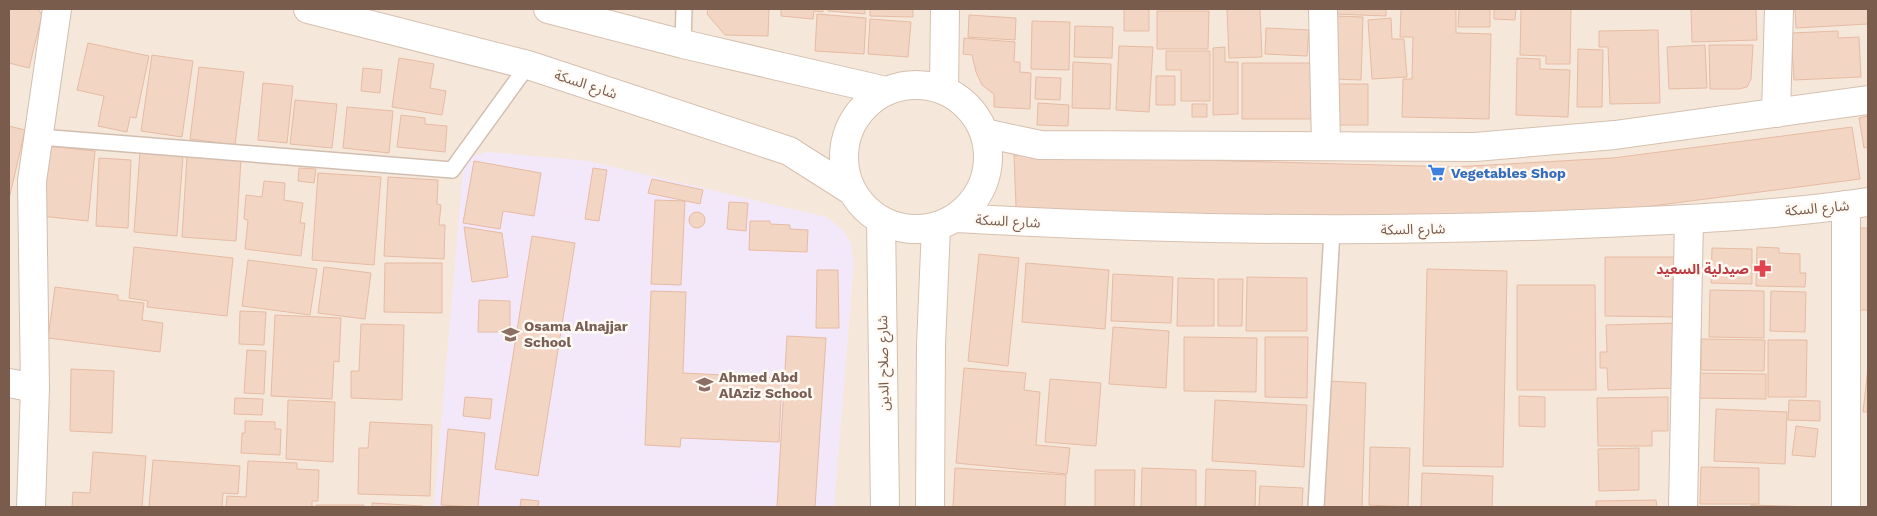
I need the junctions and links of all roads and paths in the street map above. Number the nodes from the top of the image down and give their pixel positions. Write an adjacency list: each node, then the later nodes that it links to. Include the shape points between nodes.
1 (57, 9): 15 (main road)
2 (308, 9): 9 (main road, شارع السكة)
3 (548, 9): 8 (main road)
4 (684, 9): 8 (lane)
5 (945, 9): 10 (main road)
6 (1323, 9): 16 (main road)
7 (1778, 9): 13 (main road)
8 (683, 44): 11 (main road)
9 (528, 65): 15 (lane, via 452,170); 17 (main road, شارع السكة, via 789,151)
10 (944, 90): 11 (main road, via 909,85); 14 (main road, via 973,112)
11 (886, 91): 17 (main road, via 866,105 852,124 845,147 845,171)
12 (1868, 100): 13 (main road)
13 (1776, 114): 16 (main road, via 1615,136 1475,147)
14 (984, 133): 16 (main road, via 1040,145); 21 (main road, via 989,157 986,180 975,201)
15 (40, 137): 23 (main road, via 32,181)
16 (1326, 146)
17 (852, 191): 20 (main road, via 869,212)
18 (1857, 204): 19 (main road, شارع السكة); 29 (main road)
19 (1689, 219): 22 (main road, شارع السكة); 28 (main road)
20 (881, 220): 21 (main road, via 912,230); 25 (main road, شارع صلاح الدين)
21 (946, 223): 22 (main road, شارع السكة, via 1040,222); 26 (main road, via 931,345)
22 (1332, 231): 27 (lane)
23 (22, 385): 24 (main road)
24 (30, 507)
25 (885, 507)
26 (930, 507)
27 (1316, 507)
28 (1683, 507)
29 (1846, 507)

